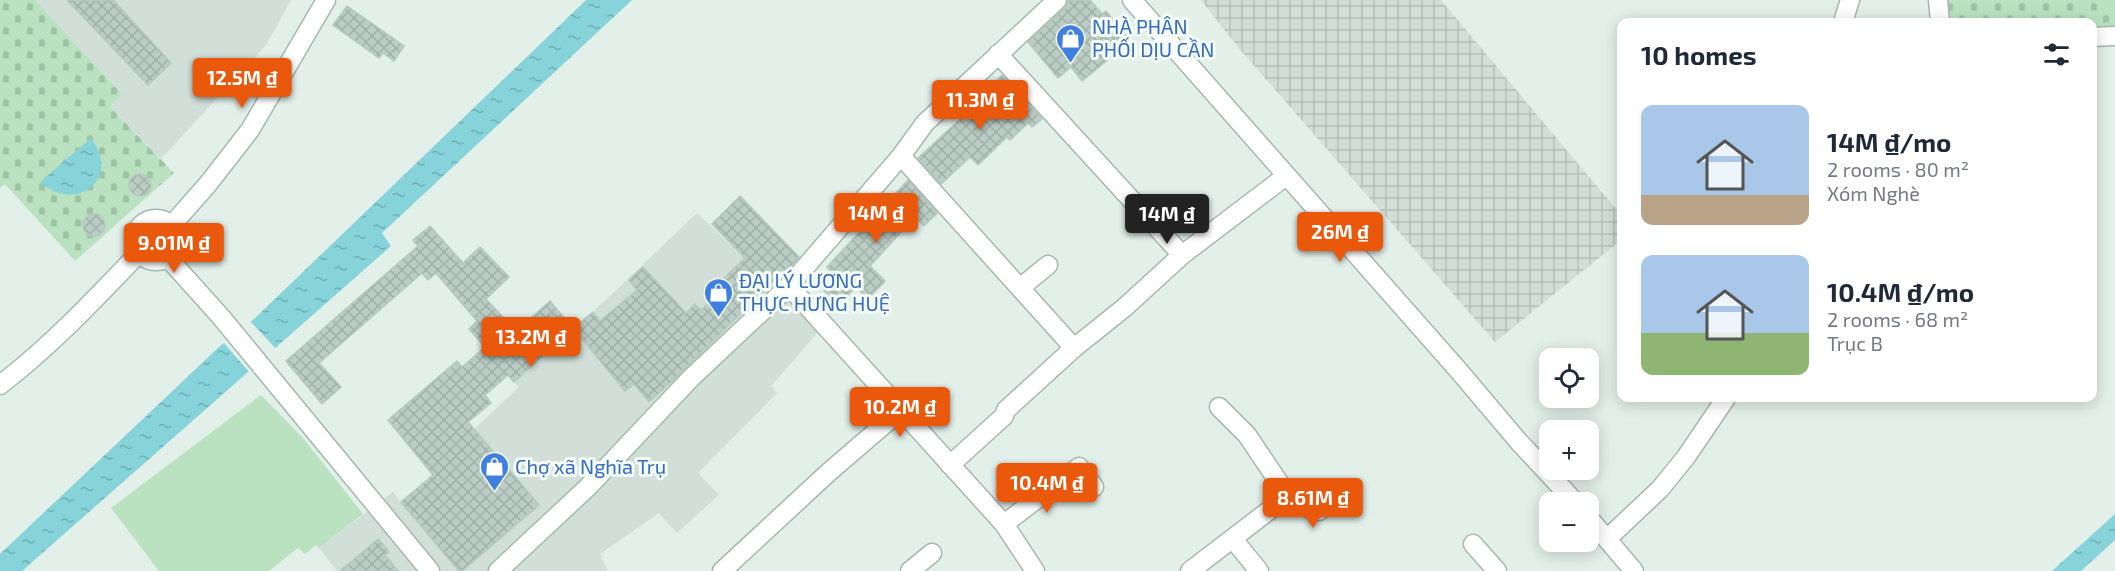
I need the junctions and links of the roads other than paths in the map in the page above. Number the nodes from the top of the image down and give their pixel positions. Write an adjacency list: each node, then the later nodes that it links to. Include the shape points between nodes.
1 (326, 0): 13 (street, via 250,130)
2 (1057, 0): 10 (street)
3 (1132, 0): 12 (street)
4 (1850, 0): 6 (street)
5 (1938, 0): 7 (street)
6 (1844, 18)
7 (1940, 18)
8 (2115, 36): 9 (street)
9 (2097, 37)
10 (998, 54): 11 (street, via 925,123); 15 (street)
11 (901, 156): 18 (street); 19 (street)
12 (1286, 176): 15 (street); 27 (street)
13 (171, 226): 14 (street, via 156,219 141,226 135,239); 16 (street, via 176,245)
14 (139, 252): 16 (street, via 153,261); 21 (street, via 29,363)
15 (1182, 255): 20 (street)
16 (168, 258): 36 (street, via 221,316)
17 (1048, 265): 19 (street)
18 (789, 286): 24 (street); 37 (street)
19 (1020, 288): 20 (street)
20 (1074, 348): 25 (street)
21 (0, 385)
22 (1723, 402): 32 (street, via 1660,489)
23 (1219, 407): 28 (street, via 1247,435)
24 (900, 411): 25 (street); 38 (street)
25 (950, 465): 30 (street)
26 (1094, 487): 30 (street, via 1079,467)
27 (1566, 492)
28 (1288, 496): 29 (street, via 1314,511); 33 (street)
29 (1335, 497)
30 (1004, 524): 40 (street)
31 (1599, 529): 32 (street)
32 (1608, 538): 44 (street)
33 (1233, 540): 41 (street); 42 (street)
34 (1473, 544): 43 (street)
35 (932, 553): 39 (street)
36 (430, 571)
37 (498, 571)
38 (722, 571)
39 (910, 571)
40 (1035, 571)
41 (1190, 571)
42 (1259, 571)
43 (1497, 571)
44 (1634, 571)

